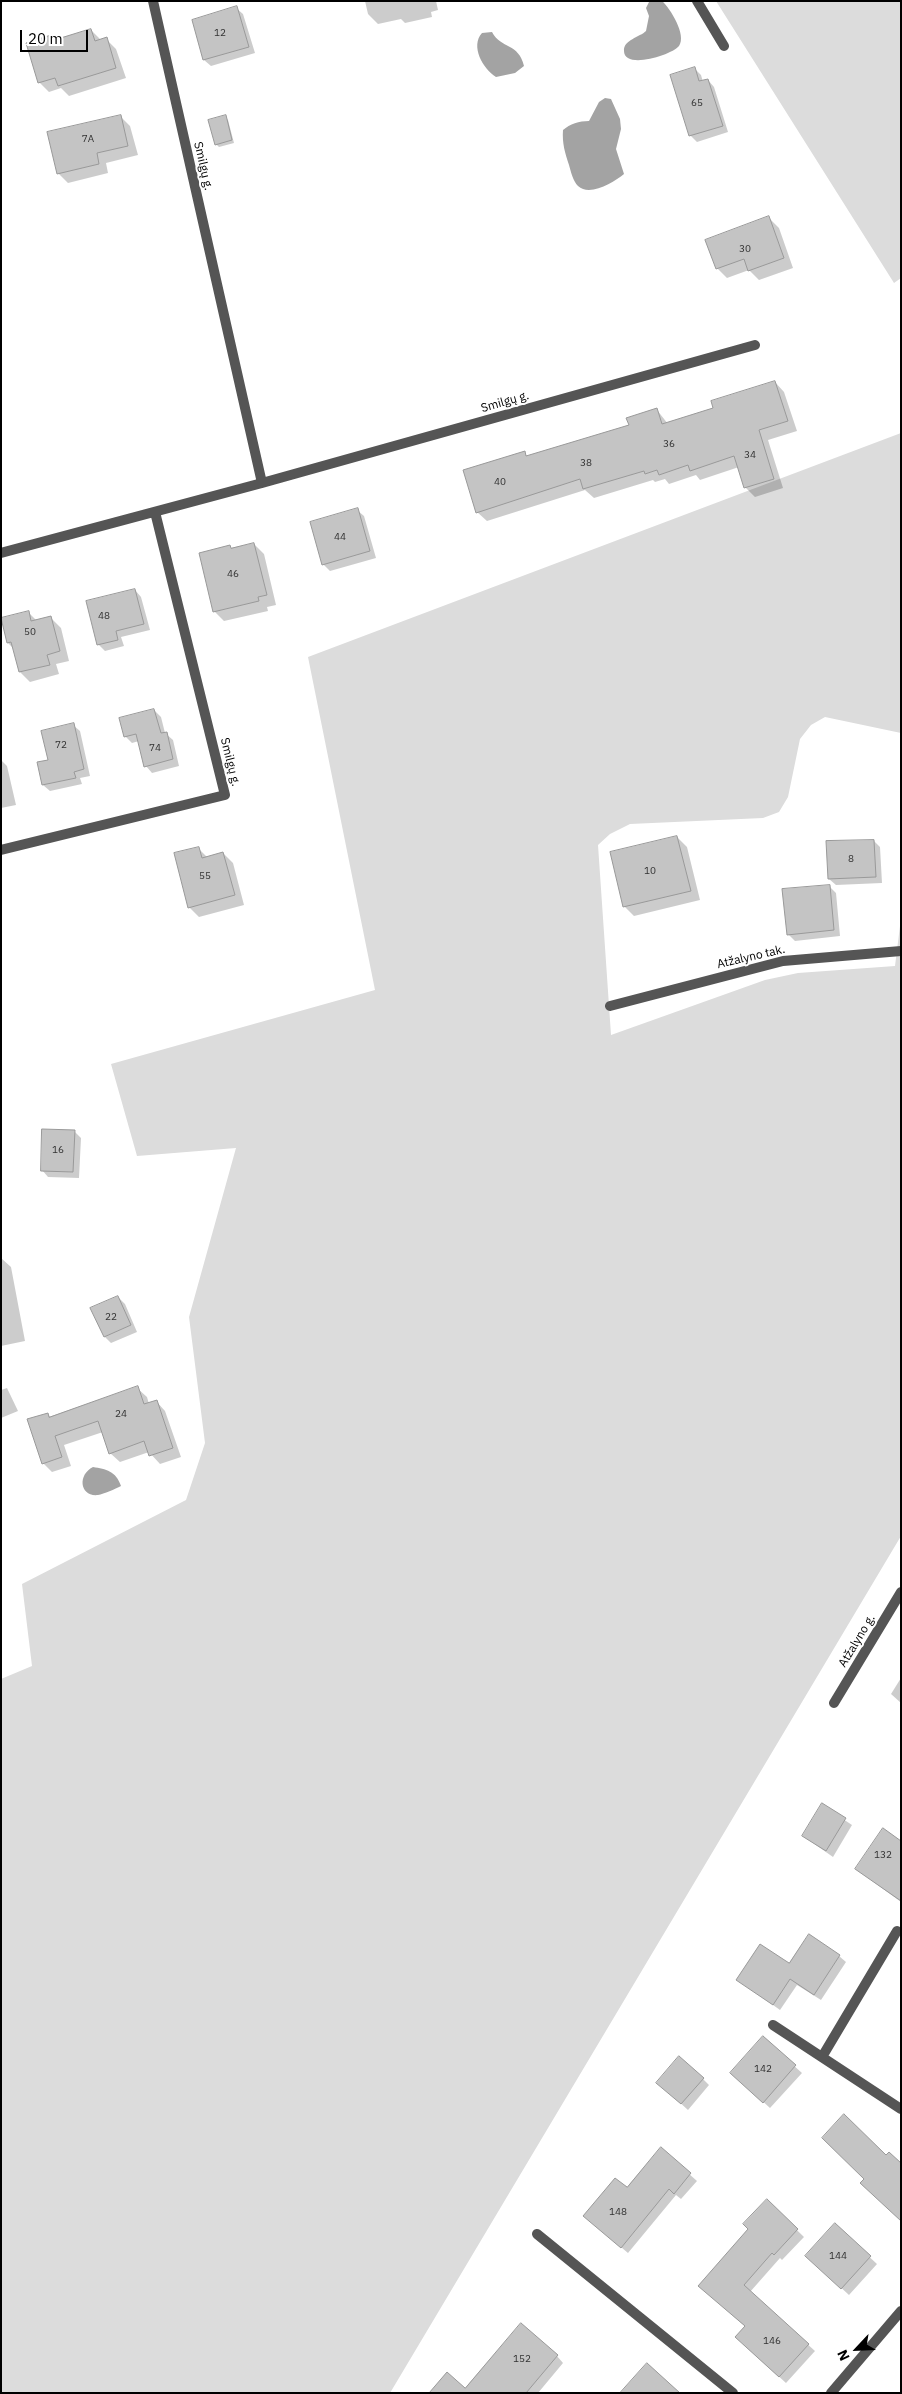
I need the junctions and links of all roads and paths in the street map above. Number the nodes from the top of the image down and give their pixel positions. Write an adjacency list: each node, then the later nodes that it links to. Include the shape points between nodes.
1 (153, 1): 5 (street, Smilgų g.)
2 (697, 1): 3 (street)
3 (724, 46)
4 (755, 345): 5 (street, Smilgų g.)
5 (262, 483): 6 (street, Smilgų g.)
6 (155, 512): 7 (street, Smilgų g.); 8 (street, Smilgų g., via 225,795)
7 (1, 554)
8 (1, 850)
9 (901, 951): 10 (street, Atžalyno tak., via 783,961)
10 (610, 1006)
11 (901, 1592): 12 (street, Atžalyno g.)
12 (834, 1703)
13 (897, 1931): 15 (street)
14 (773, 2025): 15 (street)
15 (822, 2057): 16 (street)
16 (901, 2108)
17 (537, 2234): 19 (street)
18 (901, 2310): 20 (street)
19 (733, 2393)
20 (831, 2393)

